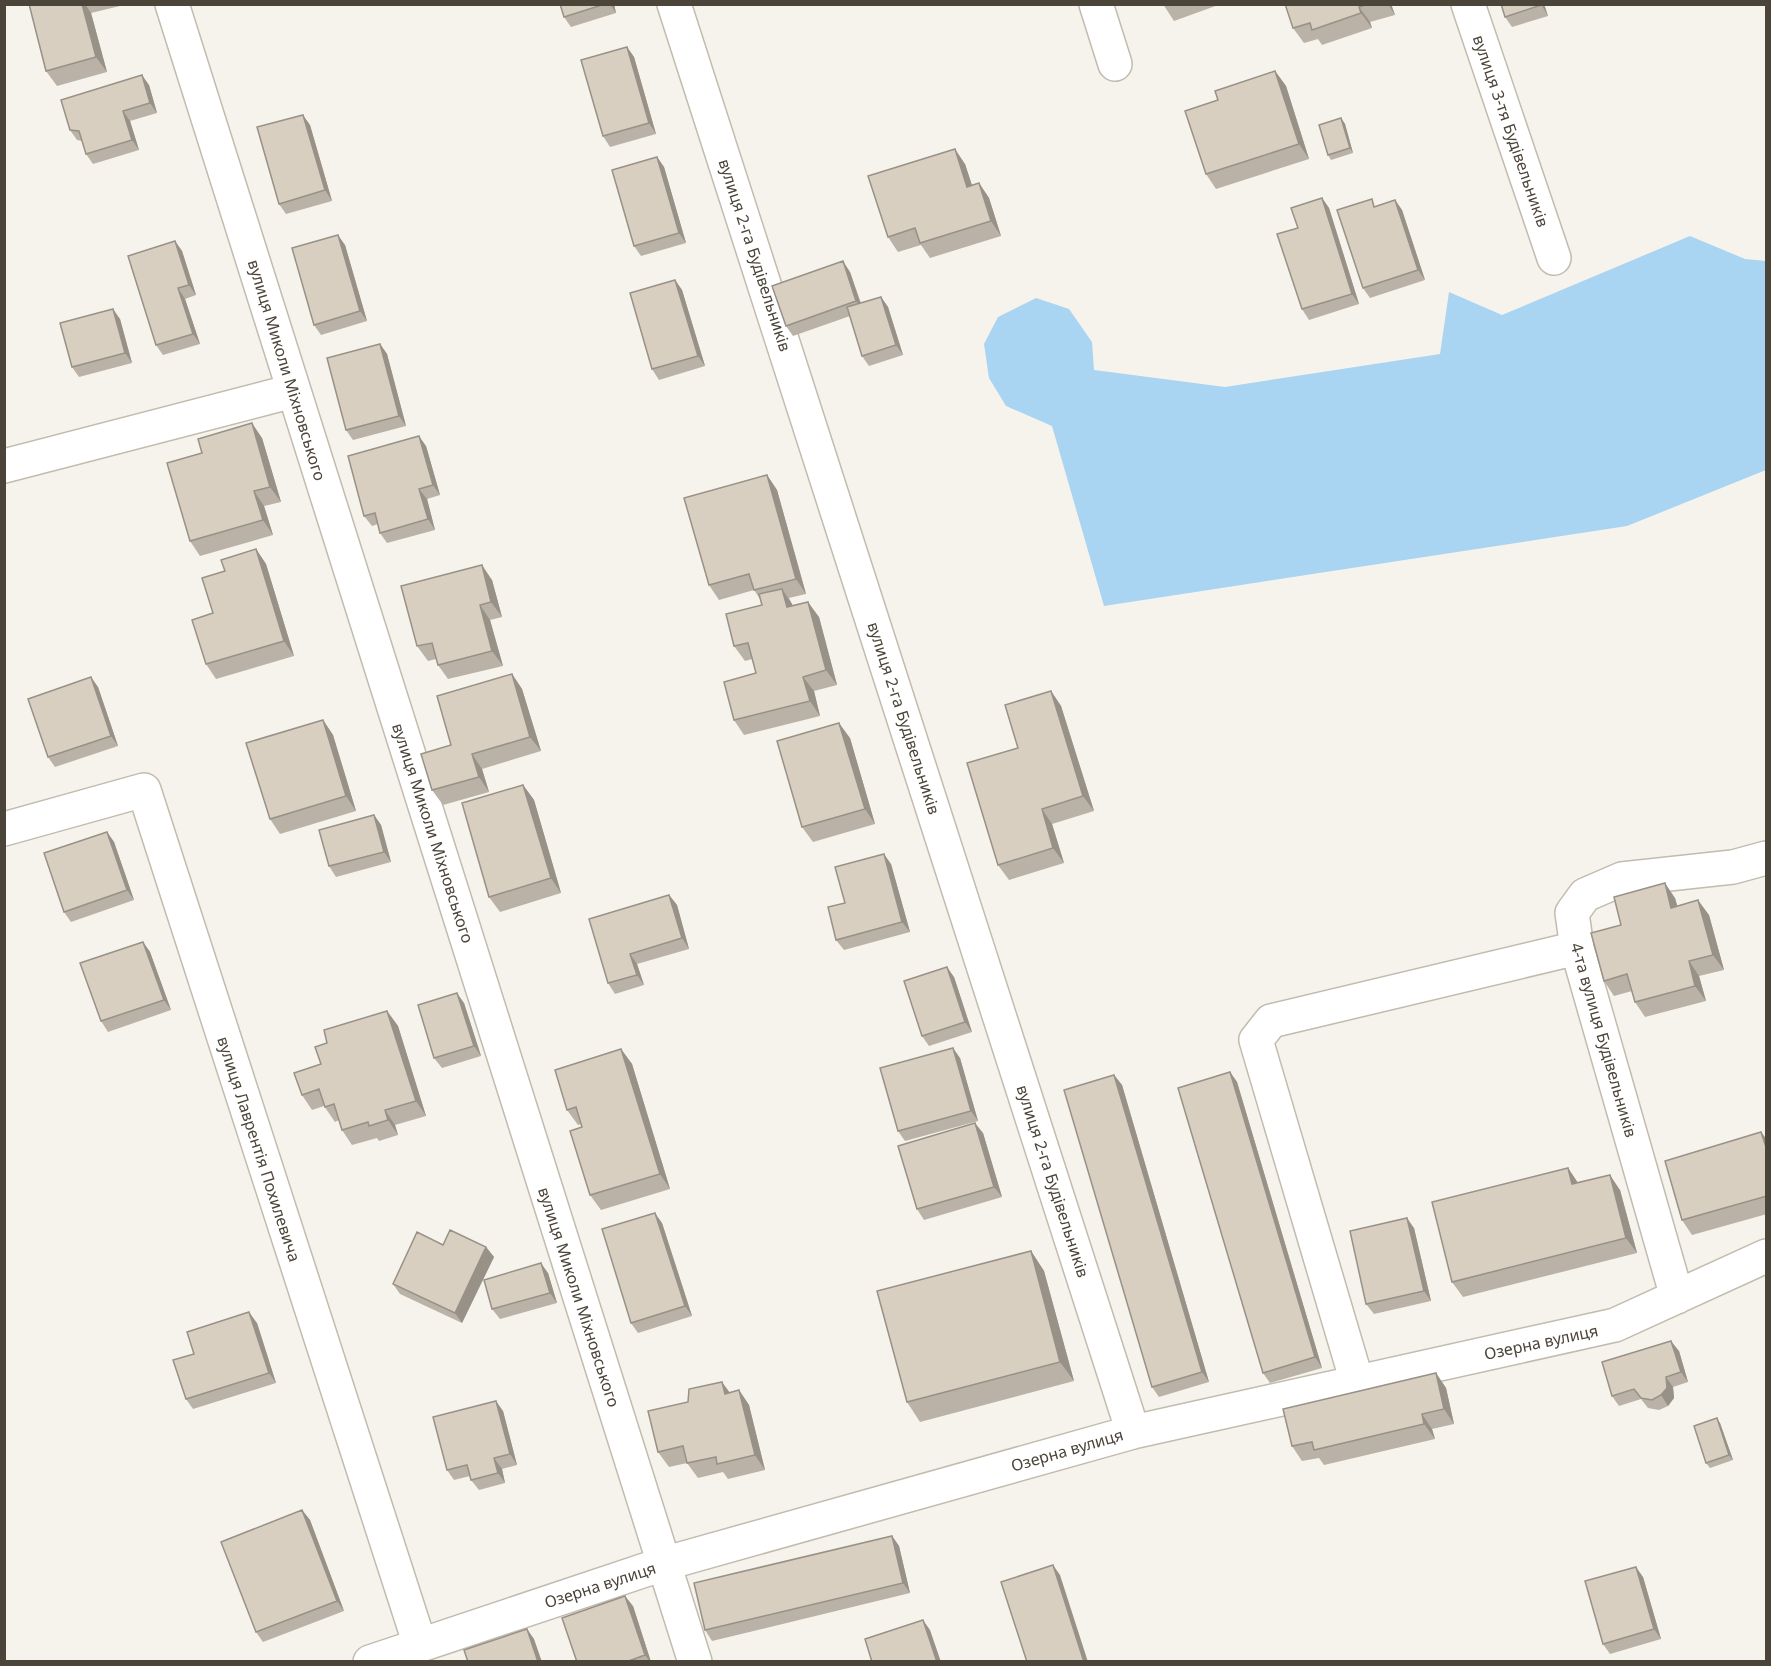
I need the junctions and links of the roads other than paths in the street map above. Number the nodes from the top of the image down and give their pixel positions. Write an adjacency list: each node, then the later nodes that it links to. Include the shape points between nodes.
1 (172, 4): 7 (street, вулиця Миколи Міхновського)
2 (674, 4): 15 (street, вулиця 2-га Будівельників)
3 (1096, 4): 5 (street)
4 (1468, 4): 6 (street, вулиця 3-тя Будівельників)
5 (1115, 64)
6 (1554, 258)
7 (293, 391): 8 (street); 16 (street, вулиця Миколи Міхновського)
8 (4, 466)
9 (4, 830): 17 (street, вулиця Лаврентія Похилевича, via 144,790)
10 (1767, 858): 11 (street, 4-та вулиця Будівельників, via 1733,867 1622,879 1585,895 1572,913)
11 (1576, 948): 13 (street, 4-та вулиця Будівельників); 14 (street, via 1271,1021 1256,1040)
12 (1767, 1256): 13 (street, Озерна вулиця)
13 (1677, 1297): 14 (street, Озерна вулиця, via 1615,1325)
14 (1357, 1382): 15 (street, Озерна вулиця)
15 (1133, 1432): 16 (street, Озерна вулиця)
16 (663, 1564): 17 (street, Озерна вулиця); 19 (street, вулиця Миколи Міхновського)
17 (420, 1645): 18 (street, Озерна вулиця)
18 (370, 1662)
19 (695, 1662)

